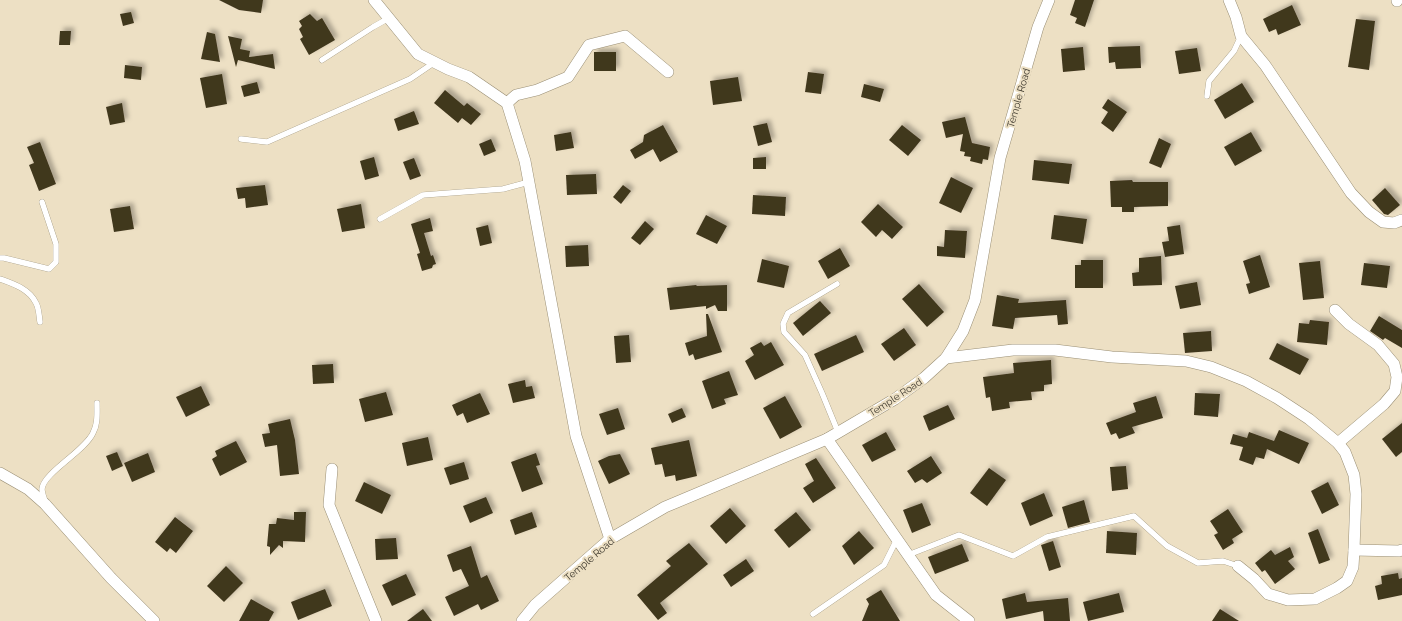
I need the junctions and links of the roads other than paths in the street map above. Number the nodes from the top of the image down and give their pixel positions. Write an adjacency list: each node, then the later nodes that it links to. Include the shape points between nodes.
1 (374, 0): 4 (street)
2 (1049, 0): 21 (street, Temple Road, via 1038,27 1000,158 975,300 963,331)
3 (1229, 0): 5 (street)
4 (389, 18): 6 (lane); 7 (street, via 418,54)
5 (1241, 36): 9 (lane, via 1234,51 1208,81); 15 (street, via 1266,65 1351,193 1383,222 1394,223)
6 (322, 60)
7 (435, 62): 10 (street, via 469,77); 11 (lane, via 410,79 267,142)
8 (668, 72): 10 (street, via 625,36 589,45 568,77 537,90 516,95)
9 (1207, 96)
10 (507, 103): 12 (street)
11 (241, 139)
12 (529, 182): 14 (lane, via 503,189 423,195); 29 (street, via 576,436)
13 (42, 202): 16 (lane, via 56,244 56,262 49,269)
14 (380, 219)
15 (1402, 220)
16 (0, 258)
17 (0, 279): 20 (lane, via 28,293 37,304)
18 (837, 284): 23 (lane, via 788,313 783,324 784,332 805,355)
19 (1335, 310): 25 (street, via 1349,324 1378,345 1394,364 1397,377 1395,392)
20 (40, 322)
21 (946, 358): 23 (street, Temple Road, via 895,399); 25 (street, via 1013,350 1055,350 1112,357 1186,361 1211,367 1246,381 1277,398)
22 (98, 403): 28 (lane, via 97,423 93,435 47,478 42,489)
23 (838, 432): 24 (street, Temple Road)
24 (827, 439): 29 (street, Temple Road, via 665,507); 30 (street)
25 (1338, 443): 31 (street, via 1345,452 1354,475)
26 (332, 470): 37 (street, via 329,505)
27 (0, 473): 28 (street, via 28,489)
28 (45, 504): 36 (street, via 111,578)
29 (610, 539): 38 (street, Temple Road, via 535,605)
30 (897, 539): 33 (street); 35 (lane, via 884,564)
31 (1354, 550): 32 (street); 34 (street, via 1353,567 1347,581 1315,599 1288,600 1268,594)
32 (1402, 550)
33 (908, 555): 34 (lane, via 959,535 1013,556 1047,537 1134,516 1167,546 1198,564 1223,561); 39 (street, via 936,595)
34 (1238, 566)
35 (813, 614)
36 (154, 621)
37 (376, 621)
38 (522, 621)
39 (966, 621)

